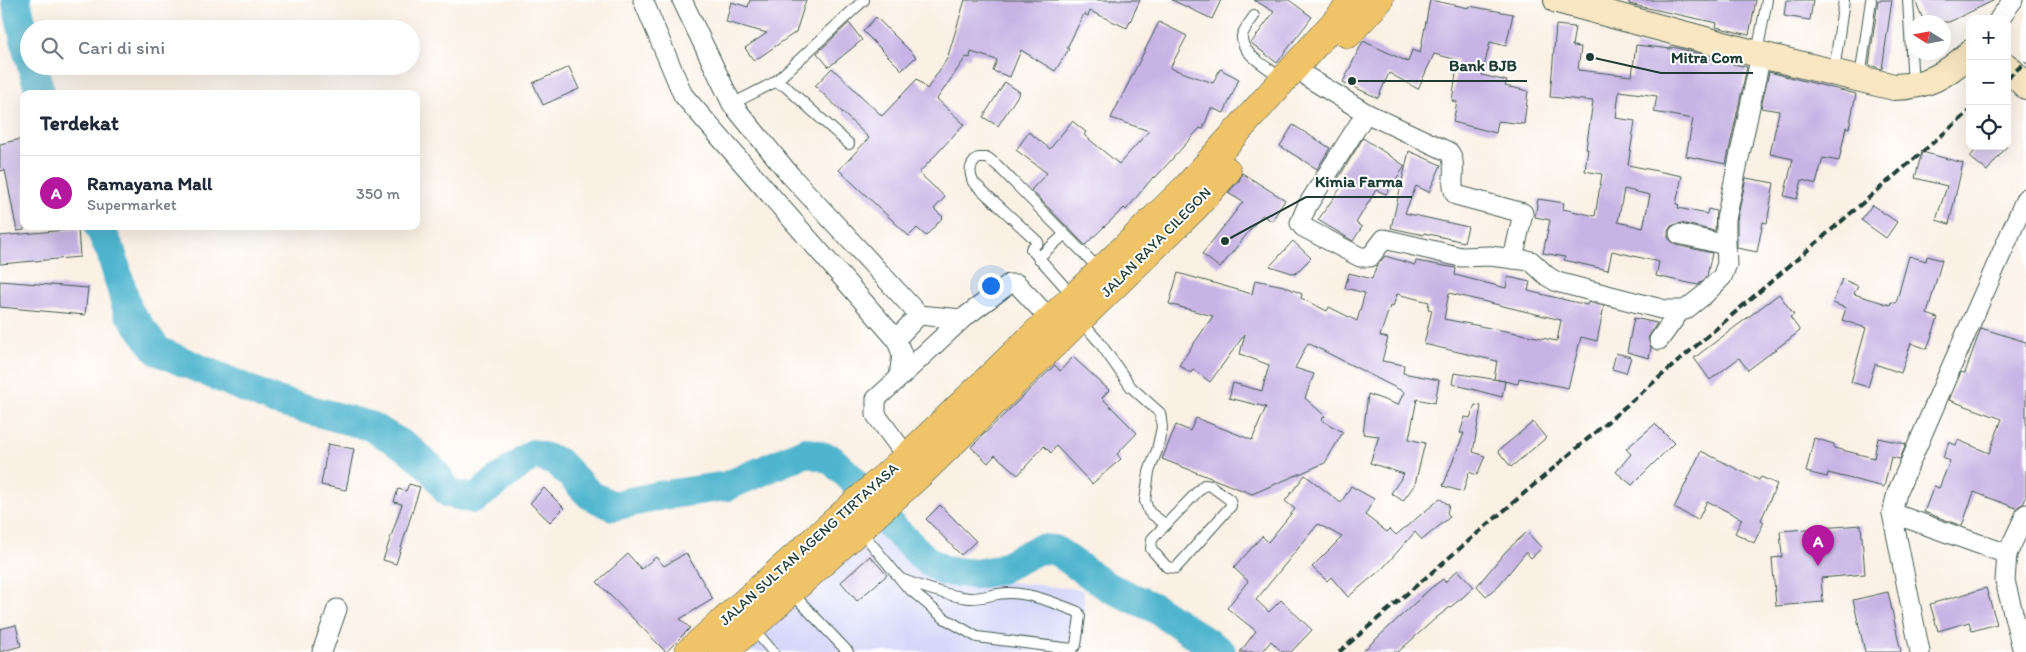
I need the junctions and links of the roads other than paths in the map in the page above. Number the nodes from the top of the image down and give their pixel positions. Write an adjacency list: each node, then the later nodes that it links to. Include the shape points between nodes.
1 (642, 0): 38 (street, via 683,95)
2 (682, 0): 23 (street)
3 (864, 0): 20 (lane)
4 (1355, 0): 19 (highway, JALAN RAYA CILEGON)
5 (1379, 0): 19 (highway, JALAN RAYA CILEGON)
6 (1557, 0): 14 (street)
7 (1767, 0): 14 (lane)
8 (1844, 0): 16 (lane)
9 (1872, 0): 18 (lane)
10 (1908, 0): 21 (lane)
11 (2012, 0): 12 (street)
12 (2003, 15)
13 (1254, 16): 19 (lane, via 1242,35 1243,46 1253,56)
14 (1759, 54): 16 (street); 29 (street, via 1726,219)
15 (1966, 57): 21 (street, via 1931,82)
16 (1834, 71): 18 (street)
17 (2011, 71): 22 (street)
18 (1860, 78): 21 (street, via 1894,87)
19 (1297, 79): 24 (street); 32 (highway, JALAN RAYA CILEGON); 33 (highway, JALAN RAYA CILEGON, via 1195,207)
20 (776, 82): 23 (lane); 25 (lane, via 785,86)
21 (1913, 86)
22 (2026, 86)
23 (732, 104): 35 (street, via 791,176)
24 (1366, 113): 31 (street, via 1449,152 1453,159 1456,195 1523,213); 31 (street, via 1306,206 1301,225 1363,258 1370,257 1384,239 1461,257)
25 (849, 144)
26 (2026, 198): 42 (street, via 1897,493)
27 (1678, 234): 29 (street)
28 (1064, 235): 30 (lane); 30 (lane, via 998,166 988,158 978,158 970,172 973,182 1038,242 1030,250); 32 (lane)
29 (1726, 246): 34 (street, via 1727,264 1722,277 1694,304)
30 (1038, 258): 33 (lane)
31 (1513, 259): 34 (street, via 1531,261 1557,282 1656,308)
32 (1101, 271): 33 (highway, JALAN RAYA CILEGON)
33 (1076, 308): 36 (highway, JALAN RAYA CILEGON); 41 (highway, JALAN RAYA CILEGON); 45 (lane, via 1131,387 1160,413 1162,427 1149,472 1145,501 1149,512)
34 (1680, 311): 39 (street)
35 (919, 315): 37 (street); 38 (street)
36 (1050, 318): 37 (street, via 1017,284 1009,284); 41 (highway, JALAN RAYA CILEGON)
37 (962, 319): 40 (street)
38 (896, 340): 40 (street, via 902,354)
39 (1659, 340)
40 (899, 378): 41 (street, via 876,399 876,415)
41 (914, 465): 44 (highway, JALAN SULTAN AGENG TIRTAYASA)
42 (1892, 513): 46 (street); 56 (street)
43 (2026, 514): 46 (street)
44 (862, 517): 47 (lane); 48 (highway, JALAN SULTAN AGENG TIRTAYASA); 52 (highway, JALAN SULTAN AGENG TIRTAYASA)
45 (1165, 524): 45 (lane, via 1204,484 1231,503 1176,568 1167,567 1151,549 1152,539)
46 (2007, 554): 57 (street, via 2005,581)
47 (902, 580): 47 (lane, via 936,592 972,598 1011,593 1029,595 1069,608 1080,616 1076,645 1072,649 977,637 944,618)
48 (790, 591): 50 (highway, JALAN SULTAN AGENG TIRTAYASA); 55 (lane)
49 (337, 609): 51 (street)
50 (752, 627): 53 (highway, JALAN SULTAN AGENG TIRTAYASA); 54 (lane)
51 (322, 652)
52 (689, 652)
53 (724, 652)
54 (773, 652)
55 (848, 652)
56 (1920, 652)
57 (2023, 652)

